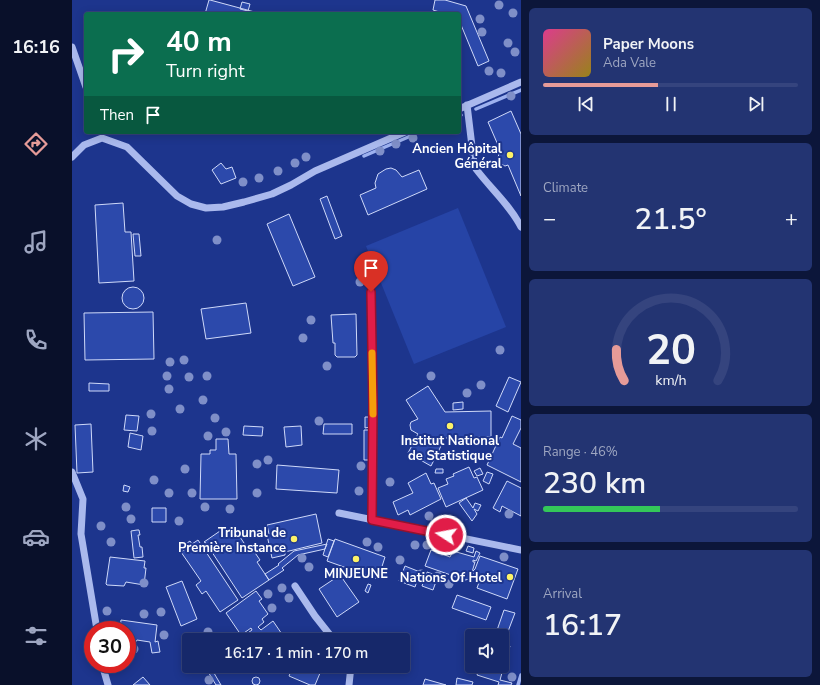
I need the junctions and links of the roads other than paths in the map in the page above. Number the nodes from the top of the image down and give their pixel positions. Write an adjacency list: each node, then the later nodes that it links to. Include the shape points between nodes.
1 (72, 47): 2 (street)
2 (84, 81)
3 (521, 82): 4 (street)
4 (467, 105): 5 (street); 9 (street, via 476,169 512,211)
5 (461, 108)
6 (400, 134): 7 (street, via 315,171 272,194 223,207 206,208 191,204 177,196 127,147)
7 (101, 135): 8 (street, via 84,145)
8 (72, 157)
9 (521, 227)
10 (371, 292): 13 (street)
11 (72, 472): 16 (street, via 83,499 81,534)
12 (339, 513): 13 (street)
13 (372, 520): 14 (street)
14 (521, 550)
15 (295, 586): 17 (street)
16 (95, 621)
17 (328, 633)
18 (105, 673): 20 (street)
19 (350, 673): 21 (street)
20 (108, 685)
21 (349, 685)

